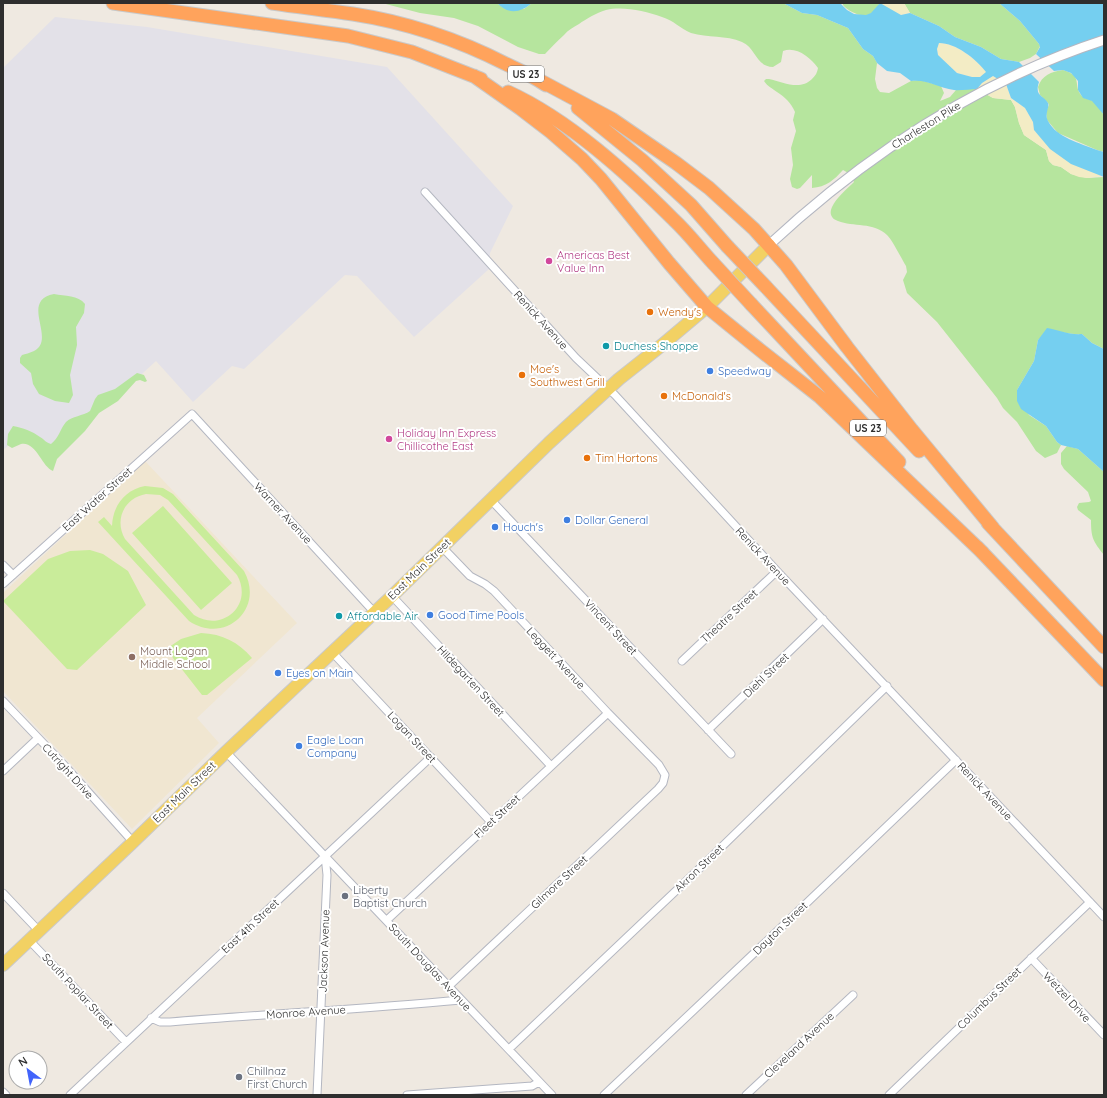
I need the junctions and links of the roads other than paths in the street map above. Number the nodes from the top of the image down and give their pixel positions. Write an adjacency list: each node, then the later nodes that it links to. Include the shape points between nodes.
1 (113, 3): 4 (highway, US 23, via 348,36 412,52)
2 (272, 3): 5 (highway, US 23, via 354,14 417,29 494,58)
3 (1104, 40): 7 (street, Charleston Pike, via 1031,68 979,92 906,137 845,181)
4 (474, 76): 8 (highway, via 539,123 582,160 601,179); 14 (highway, US 23, bridge, via 527,101 581,137 675,220)
5 (539, 80): 7 (highway, via 612,119 676,163 709,188); 12 (highway, US 23, bridge, via 590,117 642,160 691,206)
6 (425, 192): 9 (street, Renick Avenue, via 576,358)
7 (769, 245): 8 (main road, East Main Street); 12 (highway, via 912,430)
8 (707, 307): 9 (main road, East Main Street); 14 (highway, via 820,397)
9 (608, 389): 11 (main road, East Main Street); 16 (street, Renick Avenue)
10 (192, 414): 17 (street, East Water Street); 20 (street, Warner Avenue)
11 (491, 500): 13 (main road, East Main Street); 29 (street, Vincent Street)
12 (993, 528): 22 (highway, US 23)
13 (442, 547): 19 (main road, East Main Street); 28 (street, Leggett Avenue, via 470,576 494,591)
14 (983, 553): 25 (highway, US 23)
15 (3, 565): 17 (street)
16 (777, 571): 21 (street, Renick Avenue); 24 (street, Theatre Street)
17 (12, 576): 18 (street, East Water Street)
18 (3, 584)
19 (392, 596): 20 (main road, East Main Street); 35 (street, Hildegarten Street)
20 (374, 612): 23 (main road, East Main Street)
21 (823, 619): 26 (street, Renick Avenue); 29 (street, Diehl Street)
22 (1104, 647)
23 (332, 652): 31 (main road, East Main Street); 33 (street, Logan Street)
24 (682, 661)
25 (1104, 680)
26 (887, 686): 34 (street, Renick Avenue); 56 (street, Akron Street)
27 (3, 700): 30 (street, Cutright Drive)
28 (608, 713): 35 (street, Fleet Street); 37 (street, Leggett Avenue, via 659,765)
29 (708, 730): 32 (street, Vincent Street)
30 (38, 738): 36 (street); 39 (street, Cutright Drive)
31 (226, 752): 39 (main road, East Main Street); 40 (street, South Douglas Avenue)
32 (731, 754)
33 (431, 757): 38 (street, Logan Street); 40 (street, East 4th Street)
34 (956, 760): 42 (street, Renick Avenue); 64 (street, Dayton Street)
35 (551, 766): 38 (street, Fleet Street)
36 (3, 771)
37 (665, 775): 49 (street, Gilmore Street, via 658,789)
38 (491, 822): 44 (street, Fleet Street)
39 (133, 842): 45 (main road, East Main Street)
40 (325, 856): 44 (street, South Douglas Avenue); 52 (street, Jackson Avenue, via 327,874); 53 (street, East 4th Street)
41 (3, 893): 45 (street)
42 (1090, 902): 43 (street, Renick Avenue); 47 (street, Columbus Street)
43 (1104, 917)
44 (387, 920): 49 (street, South Douglas Avenue)
45 (39, 931): 46 (main road, East Main Street)
46 (29, 940): 48 (main road, East Main Street); 55 (street, South Poplar Street)
47 (1031, 958): 54 (street, Wetzel Drive); 66 (street, Columbus Street)
48 (3, 965)
49 (449, 986): 51 (street, South Douglas Avenue)
50 (853, 995): 65 (street, Cleveland Avenue)
51 (461, 1000): 52 (street, Monroe Avenue); 56 (street, South Douglas Avenue)
52 (321, 1011): 53 (street, Monroe Avenue, via 170,1022 160,1022); 61 (street, Jackson Avenue)
53 (151, 1018): 55 (street, East 4th Street)
54 (1104, 1036)
55 (126, 1042): 60 (street, East 4th Street)
56 (509, 1049): 57 (street, South Douglas Avenue)
57 (539, 1082): 62 (street, via 532,1086); 63 (street, South Douglas Avenue)
58 (3, 1092): 59 (street)
59 (6, 1095)
60 (70, 1095)
61 (317, 1095)
62 (407, 1095)
63 (552, 1095)
64 (604, 1095)
65 (746, 1095)
66 (889, 1095)

